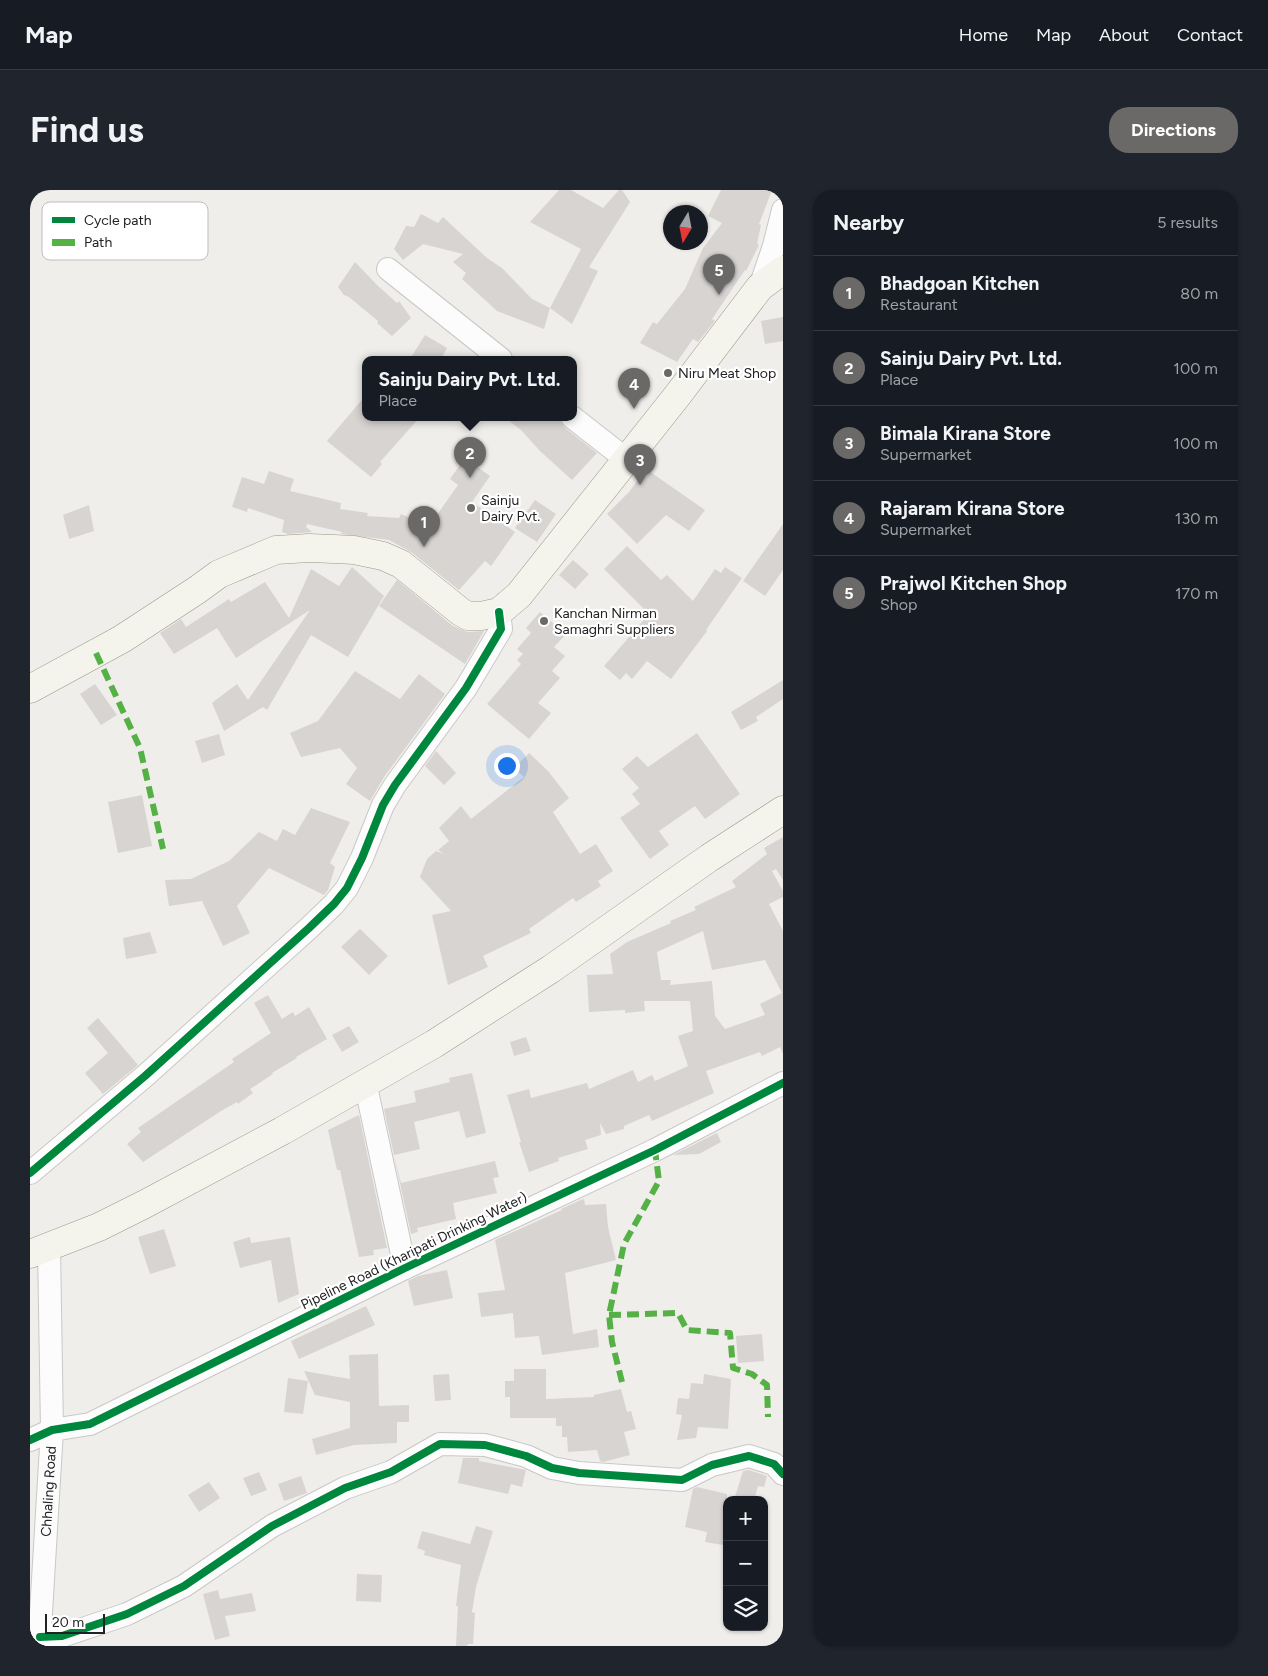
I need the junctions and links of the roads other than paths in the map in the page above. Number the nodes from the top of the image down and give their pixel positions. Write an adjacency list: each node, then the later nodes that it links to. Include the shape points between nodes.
1 (783, 210): 4 (street)
2 (388, 269): 5 (street)
3 (783, 270): 4 (main road)
4 (760, 287): 7 (main road)
5 (497, 356)
6 (577, 421): 7 (street)
7 (627, 460): 8 (main road, via 519,596)
8 (499, 612): 9 (main road, via 474,616 461,612 401,564 383,556 354,550 276,550 219,574 122,639); 13 (street, via 501,629 466,688 395,785 383,805 354,877 334,904 145,1076)
9 (30, 688)
10 (783, 810): 11 (main road, via 551,969 434,1044)
11 (365, 1082): 14 (main road, via 282,1131 145,1204 99,1227); 15 (street)
12 (783, 1083): 15 (street, Pipeline Road (Kharipati Drinking Water), via 655,1150)
13 (30, 1173)
14 (40, 1250): 16 (street, Chhaling Road)
15 (405, 1268): 16 (street, Pipeline Road (Kharipati Drinking Water), via 90,1424)
16 (52, 1430): 17 (street, Pipeline Road (Kharipati Drinking Water)); 19 (street, Chhaling Road)
17 (30, 1440)
18 (783, 1474): 19 (street, via 774,1464 749,1456 712,1465 682,1480 579,1473 552,1468 526,1456 485,1445 440,1444 391,1472 344,1488 272,1526 176,1590 127,1614)
19 (39, 1642)

